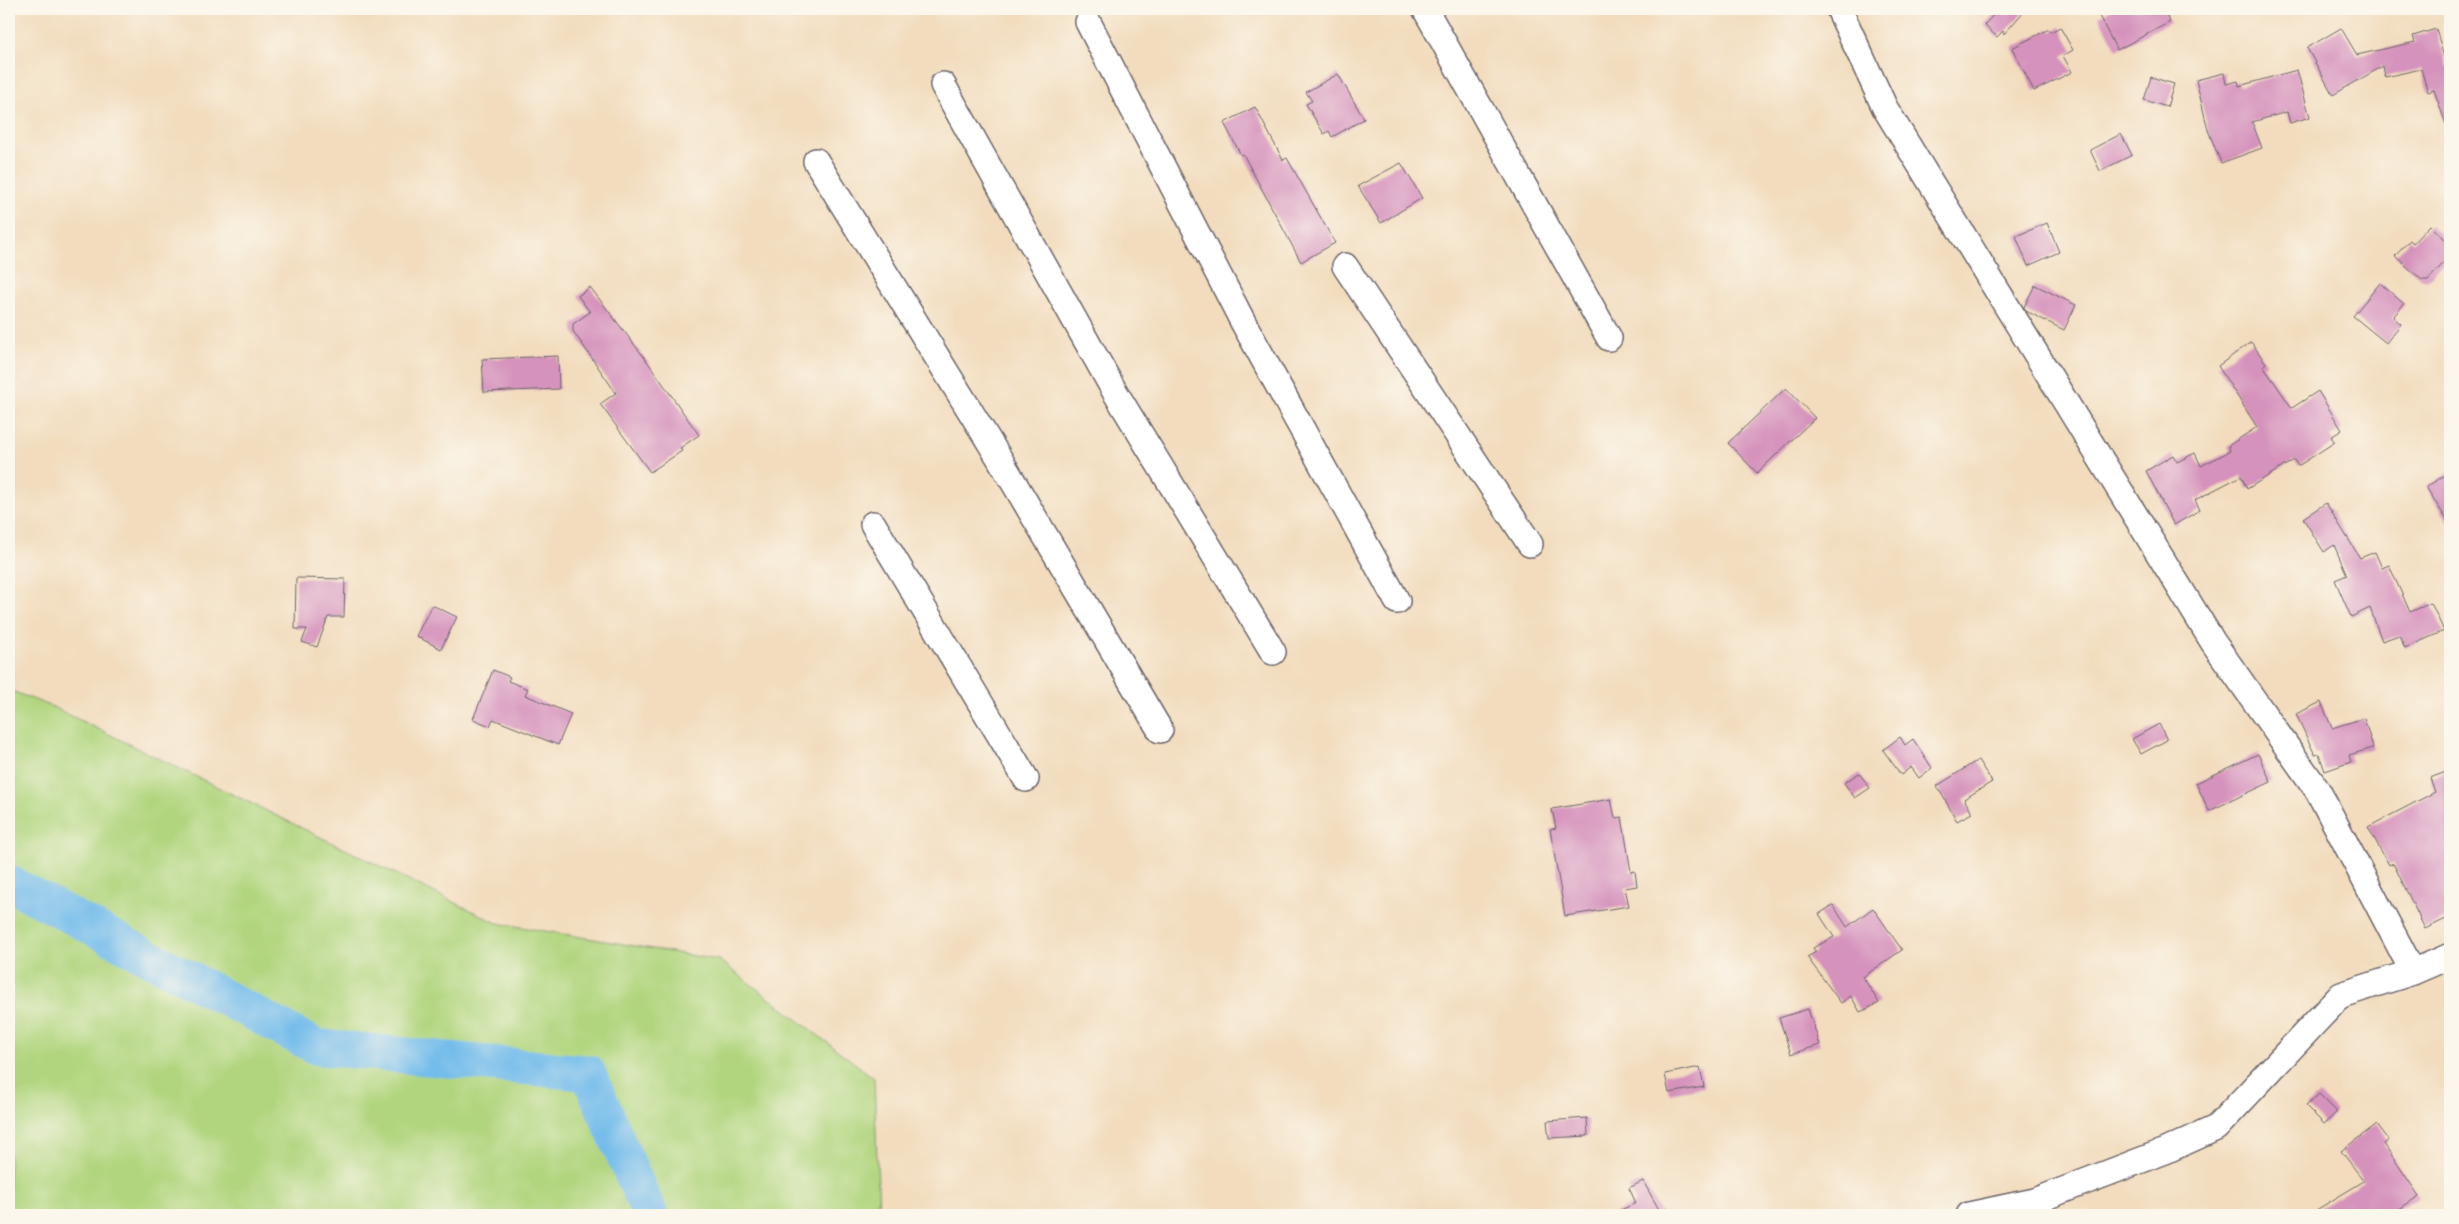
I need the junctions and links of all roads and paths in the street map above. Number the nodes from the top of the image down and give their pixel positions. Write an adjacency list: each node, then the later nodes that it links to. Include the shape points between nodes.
1 (1424, 9): 7 (street)
2 (1840, 9): 15 (street, via 1885,108 2213,642 2318,791)
3 (1088, 22): 10 (street, via 1243,322)
4 (943, 85): 11 (street, via 1115,392)
5 (816, 161): 12 (street, via 998,456)
6 (1345, 266): 9 (street)
7 (1609, 338)
8 (873, 524): 13 (street)
9 (1530, 544)
10 (1397, 601)
11 (1272, 652)
12 (1160, 730)
13 (1026, 779)
14 (2450, 956): 15 (street)
15 (2413, 972): 16 (street, via 2341,995 2216,1128 2035,1201)
16 (1969, 1215)

